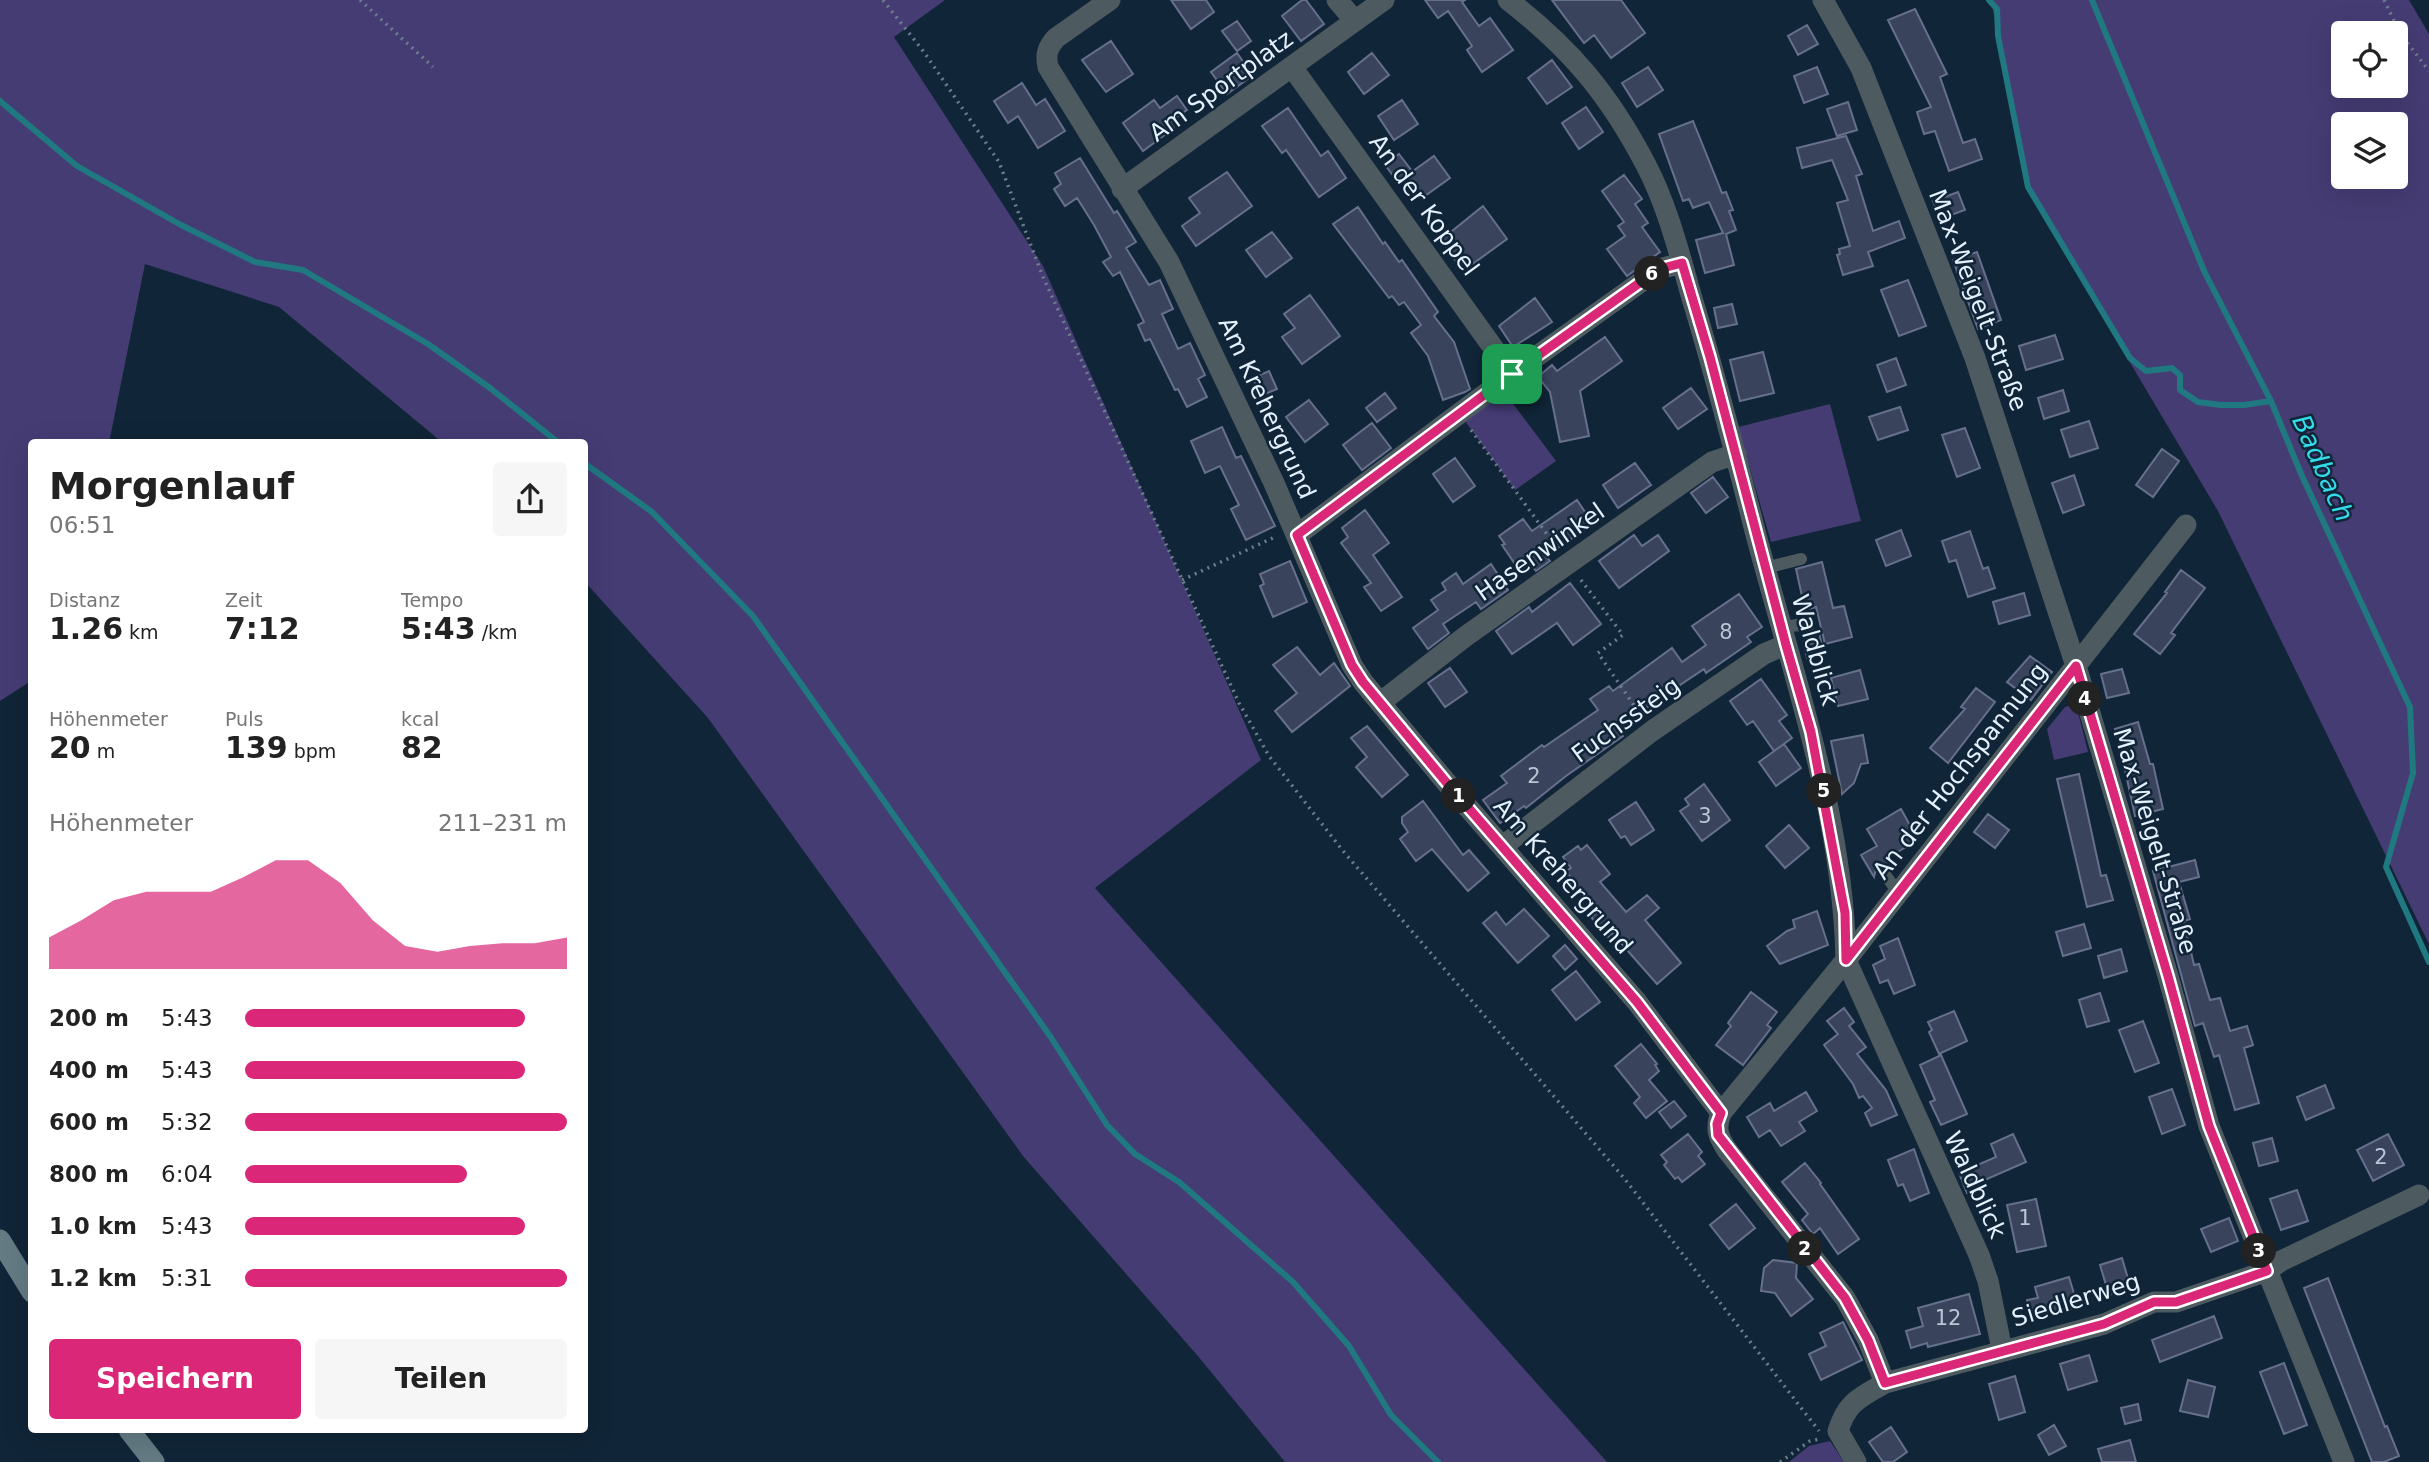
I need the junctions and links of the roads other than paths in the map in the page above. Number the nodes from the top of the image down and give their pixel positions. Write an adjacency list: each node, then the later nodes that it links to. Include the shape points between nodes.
1 (1110, 0): 8 (street, Am Krehergrund, via 1056,38 1046,57 1052,75)
2 (1337, 0): 6 (street)
3 (1384, 0): 6 (street, Am Sportplatz)
4 (1508, 0): 9 (street, Waldblick, via 1550,34 1609,101 1647,168)
5 (1823, 0): 18 (street, Max-Weigelt-Straße, via 1861,68 1975,358)
6 (1355, 21): 7 (street, Am Sportplatz)
7 (1292, 67): 8 (street, Am Sportplatz); 10 (street, An der Koppel)
8 (1122, 189): 13 (street, Am Krehergrund, via 1169,262)
9 (1682, 263): 10 (street, via 1659,269); 11 (street, Waldblick)
10 (1512, 374): 13 (street)
11 (1736, 454): 15 (street, Waldblick); 19 (street, Hasenwinkel, via 1712,461)
12 (2186, 525): 18 (street, An der Hochspannung)
13 (1296, 532): 19 (street, Am Krehergrund, via 1352,665)
14 (1801, 559): 15 (lane)
15 (1765, 568): 16 (street, Waldblick)
16 (1783, 637): 17 (lane, via 1802,626); 20 (street, Fuchssteig); 23 (street, Waldblick, via 1822,779 1845,913)
17 (1811, 639)
18 (2076, 666): 22 (street, An der Hochspannung); 27 (street, Max-Weigelt-Straße, via 2209,1126)
19 (1381, 702): 20 (street, Am Krehergrund)
20 (1503, 846): 24 (street, Am Krehergrund, via 1637,1002)
21 (1883, 872): 22 (lane)
22 (1898, 892): 23 (street, An der Hochspannung)
23 (1846, 960): 24 (street, An der Hochspannung); 29 (street, Waldblick, via 1979,1255)
24 (1721, 1113): 30 (street, Am Krehergrund, via 1718,1135 1845,1298)
25 (2419, 1195): 27 (street, Siedlerweg)
26 (0, 1240): 28 (main road)
27 (2267, 1271): 29 (street, Siedlerweg, via 2176,1302 2154,1302 2104,1324); 34 (street, Max-Weigelt-Straße)
28 (28, 1286)
29 (2002, 1350): 30 (street, Siedlerweg)
30 (1885, 1383): 33 (street, Siedlerweg, via 1844,1412 1838,1431)
31 (131, 1433): 32 (main road)
32 (153, 1462)
33 (1856, 1462)
34 (2344, 1462)

